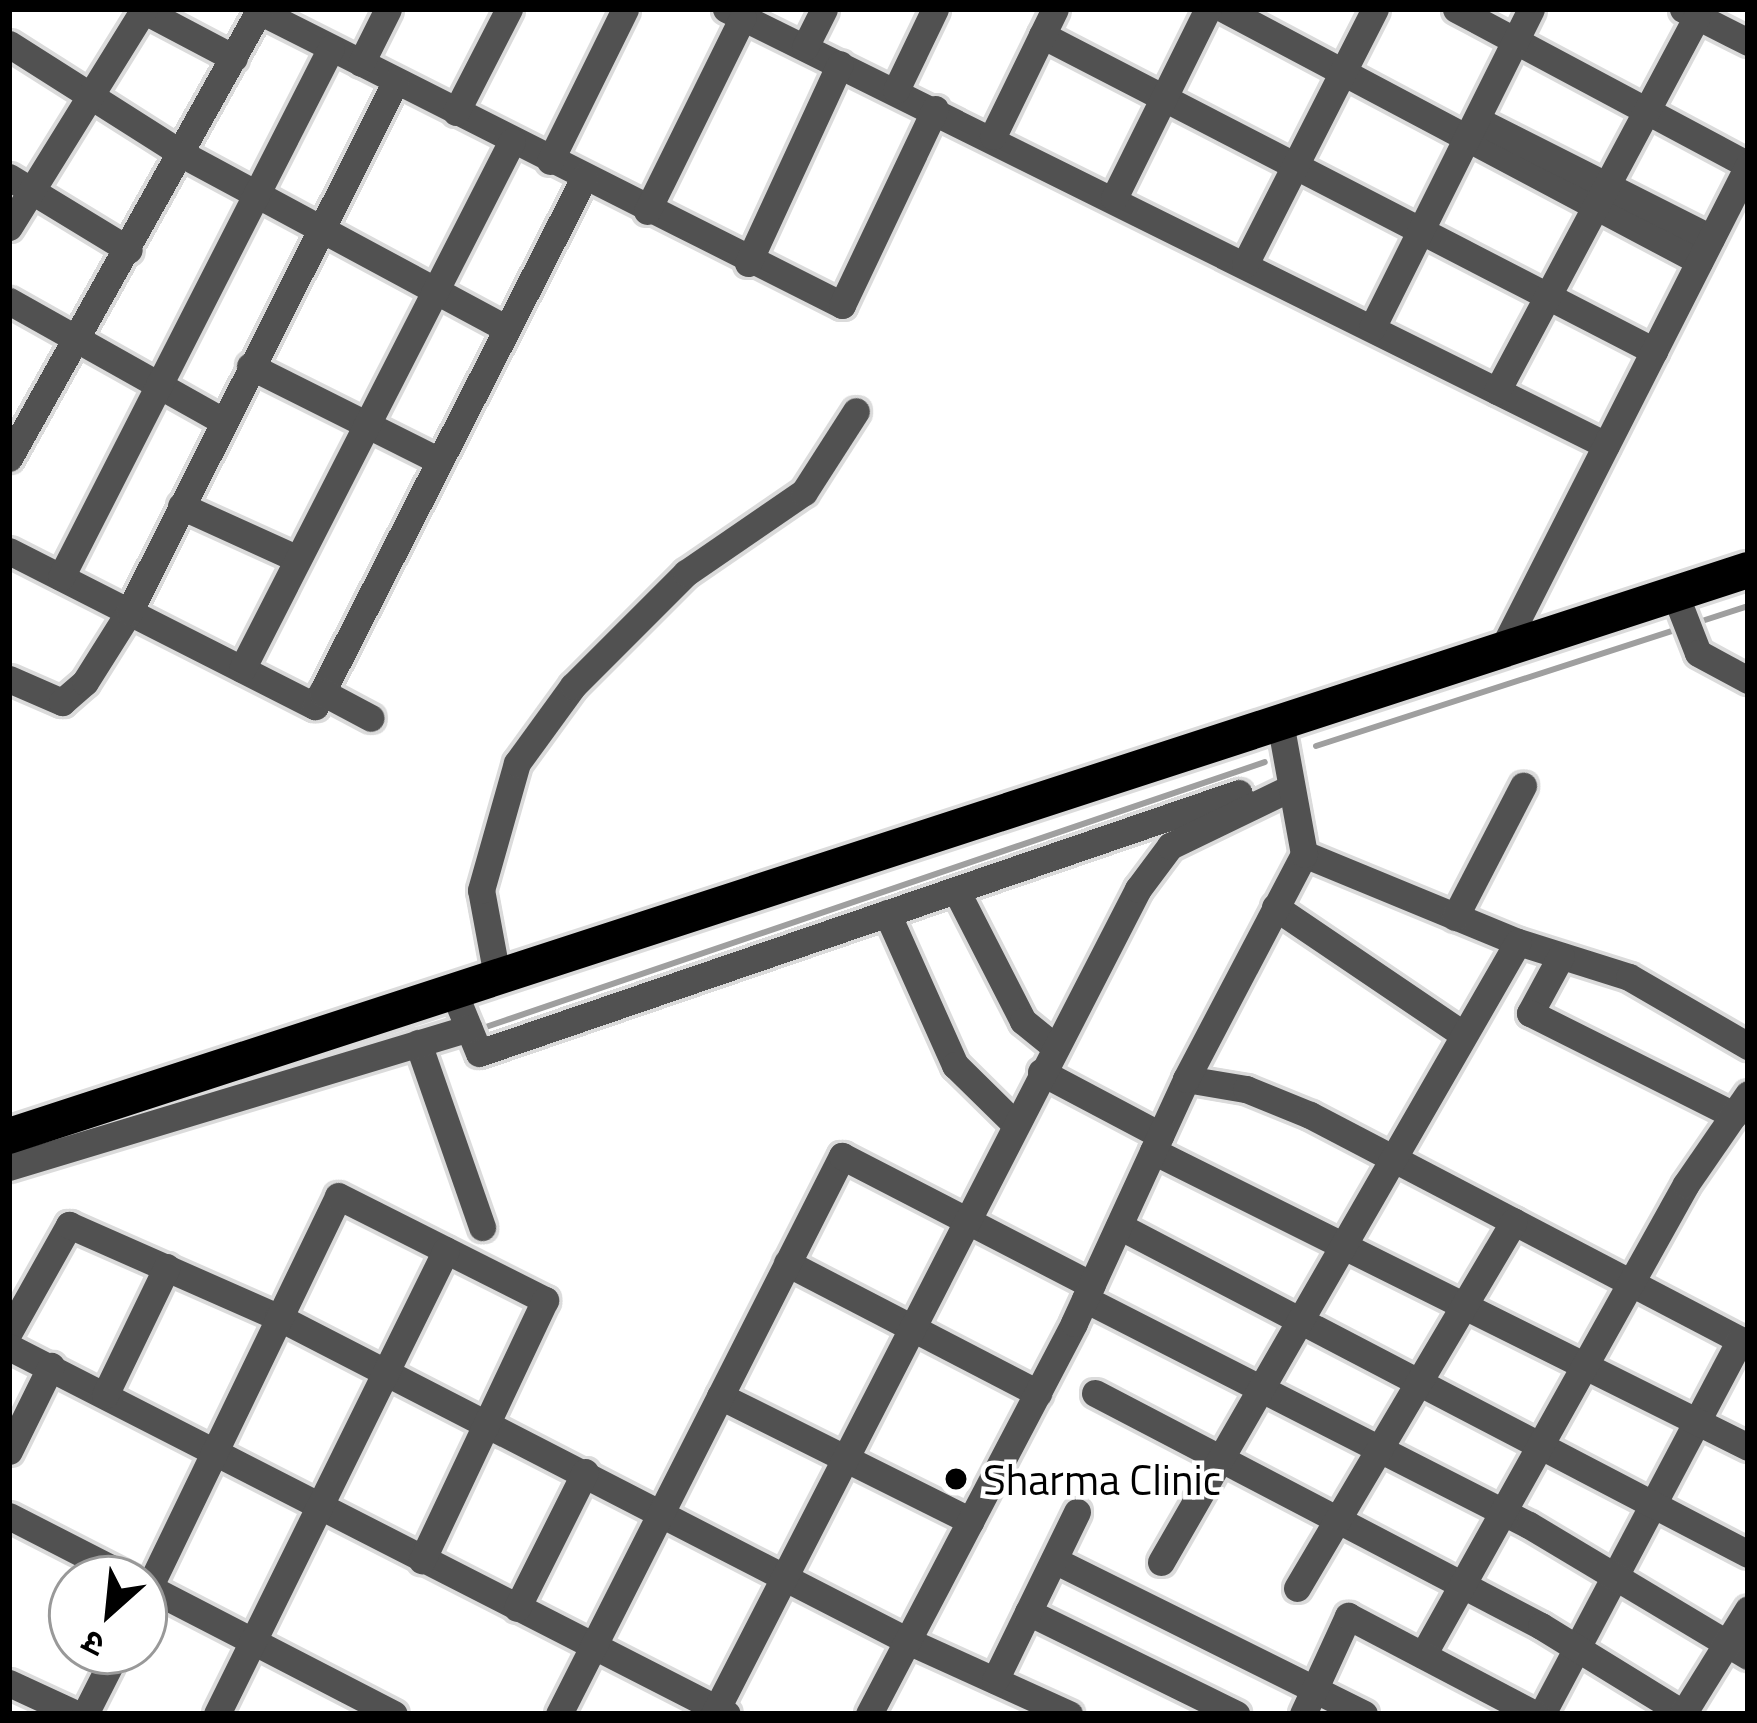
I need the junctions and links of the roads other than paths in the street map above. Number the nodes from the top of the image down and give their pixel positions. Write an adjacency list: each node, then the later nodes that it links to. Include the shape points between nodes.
1 (142, 9): 23 (street); 29 (street)
2 (388, 9): 25 (street)
3 (509, 9): 33 (street)
4 (626, 9): 38 (street)
5 (824, 9): 21 (street)
6 (935, 9): 28 (street)
7 (1055, 9): 17 (street)
8 (1208, 9): 30 (street)
9 (1224, 9): 24 (street)
10 (1258, 9): 24 (street)
11 (1376, 9): 24 (street)
12 (1456, 9): 18 (street)
13 (1531, 9): 18 (street)
14 (259, 10): 22 (street); 23 (street)
15 (1689, 11): 19 (street); 31 (street)
16 (735, 13): 21 (street); 46 (street)
17 (1042, 35): 30 (street); 35 (street)
18 (1516, 39): 31 (street); 34 (street)
19 (1748, 42)
20 (9, 44): 29 (street)
21 (806, 47): 26 (street)
22 (331, 48): 25 (street); 43 (street)
23 (234, 58): 37 (street)
24 (1348, 62): 34 (street); 39 (street)
25 (361, 63): 27 (street)
26 (840, 64): 28 (street); 52 (street)
27 (396, 81): 33 (street); 48 (street)
28 (896, 90): 32 (street)
29 (93, 98): 37 (street); 42 (street)
30 (1164, 98): 39 (street); 45 (street)
31 (1645, 108): 40 (street); 44 (street)
32 (935, 109): 35 (street); 52 (street, via 842,305)
33 (456, 112): 36 (street)
34 (1472, 127): 44 (street); 49 (street)
35 (993, 136): 45 (street)
36 (512, 141): 38 (street); 54 (street)
37 (182, 154): 43 (street); 50 (street)
38 (550, 161): 41 (street)
39 (1296, 165): 49 (street); 53 (street)
40 (1748, 165): 51 (street)
41 (584, 178): 46 (street); 58 (street)
42 (20, 184): 47 (street); 50 (street)
43 (256, 193): 48 (street); 62 (street)
44 (1601, 194): 51 (street); 55 (street)
45 (1114, 198): 53 (street)
46 (647, 211): 52 (street)
47 (9, 227)
48 (320, 229): 54 (street); 61 (street)
49 (1420, 231): 55 (street); 57 (street)
50 (129, 250): 59 (street)
51 (1705, 250): 60 (street)
52 (748, 263)
53 (1245, 264): 57 (street)
54 (436, 289): 58 (street); 66 (street)
55 (1549, 295): 60 (street); 63 (street)
56 (9, 301): 59 (street)
57 (1372, 328): 63 (street)
58 (507, 329): 69 (street)
59 (78, 341): 62 (street); 67 (street)
60 (1654, 351): 68 (street)
61 (250, 366): 65 (street); 66 (street)
62 (157, 385): 65 (street); 74 (street)
63 (1497, 391): 68 (street)
64 (856, 411): 93 (street, via 803,493 686,573 573,686 517,763 481,890)
65 (223, 421): 70 (street)
66 (367, 425): 69 (street); 72 (street)
67 (13, 443)
68 (1606, 445): 77 (street)
69 (440, 460): 81 (street)
70 (181, 506): 72 (street); 76 (street)
71 (9, 551): 74 (street)
72 (298, 559): 78 (street)
73 (1748, 570): 75 (highway)
74 (61, 577): 76 (street)
75 (1675, 594): 77 (highway); 80 (street, via 1698,653)
76 (129, 612): 78 (street); 79 (street, via 85,682 62,702)
77 (1502, 650): 83 (highway)
78 (242, 669): 81 (street, via 315,706)
79 (9, 679)
80 (1748, 680)
81 (322, 692): 82 (street)
82 (371, 718)
83 (1280, 722): 84 (street); 93 (highway)
84 (1289, 782): 86 (street); 87 (street); 99 (street, via 1170,846 1138,889)
85 (1523, 786): 90 (street)
86 (1304, 854): 88 (street); 90 (street)
87 (956, 890): 89 (street); 99 (street)
88 (1275, 907): 96 (street); 100 (street)
89 (887, 914): 95 (street, via 479,1053); 102 (street, via 955,1065)
90 (1455, 917): 91 (street)
91 (1518, 942): 92 (street); 96 (street)
92 (1561, 956): 98 (street, via 1629,977); 101 (street, via 1530,1013)
93 (497, 976): 94 (highway)
94 (453, 990): 95 (street); 103 (highway)
95 (468, 1028): 97 (street)
96 (1461, 1034): 105 (street)
97 (418, 1042): 106 (street); 110 (street)
98 (1748, 1046)
99 (1048, 1059): 102 (street); 104 (street)
100 (1186, 1079): 104 (street); 105 (street, via 1246,1089)
101 (1741, 1104): 115 (street)
102 (1015, 1124): 107 (street)
103 (9, 1136)
104 (1157, 1143): 109 (street); 111 (street)
105 (1389, 1157): 108 (street); 111 (street)
106 (9, 1167)
107 (965, 1220): 113 (street, via 842,1156); 116 (street); 120 (street)
108 (1514, 1222): 115 (street); 117 (street)
109 (1119, 1226): 116 (street); 119 (street)
110 (482, 1227)
111 (1347, 1248): 117 (street); 119 (street)
112 (446, 1250): 118 (street, via 338,1196); 126 (street); 133 (street, via 545,1300)
113 (787, 1264): 120 (street); 132 (street)
114 (167, 1267): 118 (street); 121 (street, via 69,1226); 131 (street)
115 (1631, 1283): 122 (street); 125 (street)
116 (1089, 1292): 128 (street); 129 (street)
117 (1466, 1307): 125 (street); 127 (street)
118 (278, 1317): 126 (street); 139 (street)
119 (1300, 1319): 127 (street); 128 (street)
120 (909, 1326): 129 (street); 140 (street)
121 (9, 1332)
122 (1744, 1340): 134 (street)
123 (9, 1347): 124 (street)
124 (51, 1366): 131 (street); 138 (street)
125 (1587, 1366): 134 (street); 135 (street)
126 (387, 1371): 133 (street); 144 (street)
127 (1420, 1382): 135 (street); 137 (street)
128 (1260, 1390): 137 (street); 141 (street)
129 (1038, 1393): 150 (street)
130 (1095, 1394): 141 (street)
131 (105, 1395): 139 (street)
132 (720, 1396): 140 (street); 147 (street)
133 (488, 1421): 142 (street); 154 (street)
134 (1702, 1422): 136 (street); 143 (street)
135 (1543, 1445): 143 (street); 146 (street)
136 (1748, 1447)
137 (1380, 1450): 146 (street); 149 (street)
138 (9, 1451)
139 (211, 1451): 144 (street); 153 (street)
140 (843, 1454): 150 (street); 157 (street)
141 (1223, 1454): 149 (street); 156 (street)
142 (585, 1472): 147 (street); 162 (street)
143 (1656, 1504): 151 (street); 158 (street)
144 (314, 1505): 154 (street); 165 (street)
145 (1078, 1512): 155 (street)
146 (1503, 1512): 158 (street); 159 (street)
147 (662, 1513): 157 (street); 167 (street)
148 (9, 1516): 152 (street)
149 (1337, 1518): 159 (street); 160 (street)
150 (971, 1521): 166 (street)
151 (1748, 1554)
152 (81, 1555)
153 (159, 1555)
154 (422, 1560): 162 (street)
155 (1054, 1560): 164 (street); 174 (street)
156 (1161, 1562)
157 (782, 1575): 166 (street); 175 (street)
158 (1617, 1576): 168 (street); 169 (street)
159 (1464, 1585): 168 (street); 170 (street)
160 (1297, 1588)
161 (168, 1601): 165 (street)
162 (517, 1608): 167 (street)
163 (1748, 1609): 169 (street)
164 (1028, 1612): 172 (street); 183 (street)
165 (251, 1641): 178 (street); 179 (street)
166 (908, 1641): 172 (street); 181 (street)
167 (594, 1647): 175 (street); 180 (street)
168 (1579, 1647): 186 (street); 187 (street)
169 (1738, 1650): 187 (street)
170 (1423, 1655): 174 (street, via 1348,1616); 186 (street)
171 (105, 1675): 177 (street)
172 (994, 1680): 182 (street)
173 (9, 1683): 176 (street)
174 (1315, 1688): 184 (street); 185 (street)
175 (720, 1712)
176 (76, 1714)
177 (85, 1714)
178 (217, 1714)
179 (394, 1714)
180 (560, 1714)
181 (869, 1714)
182 (1069, 1714)
183 (1235, 1714)
184 (1303, 1714)
185 (1364, 1714)
186 (1539, 1714)
187 (1683, 1714)

